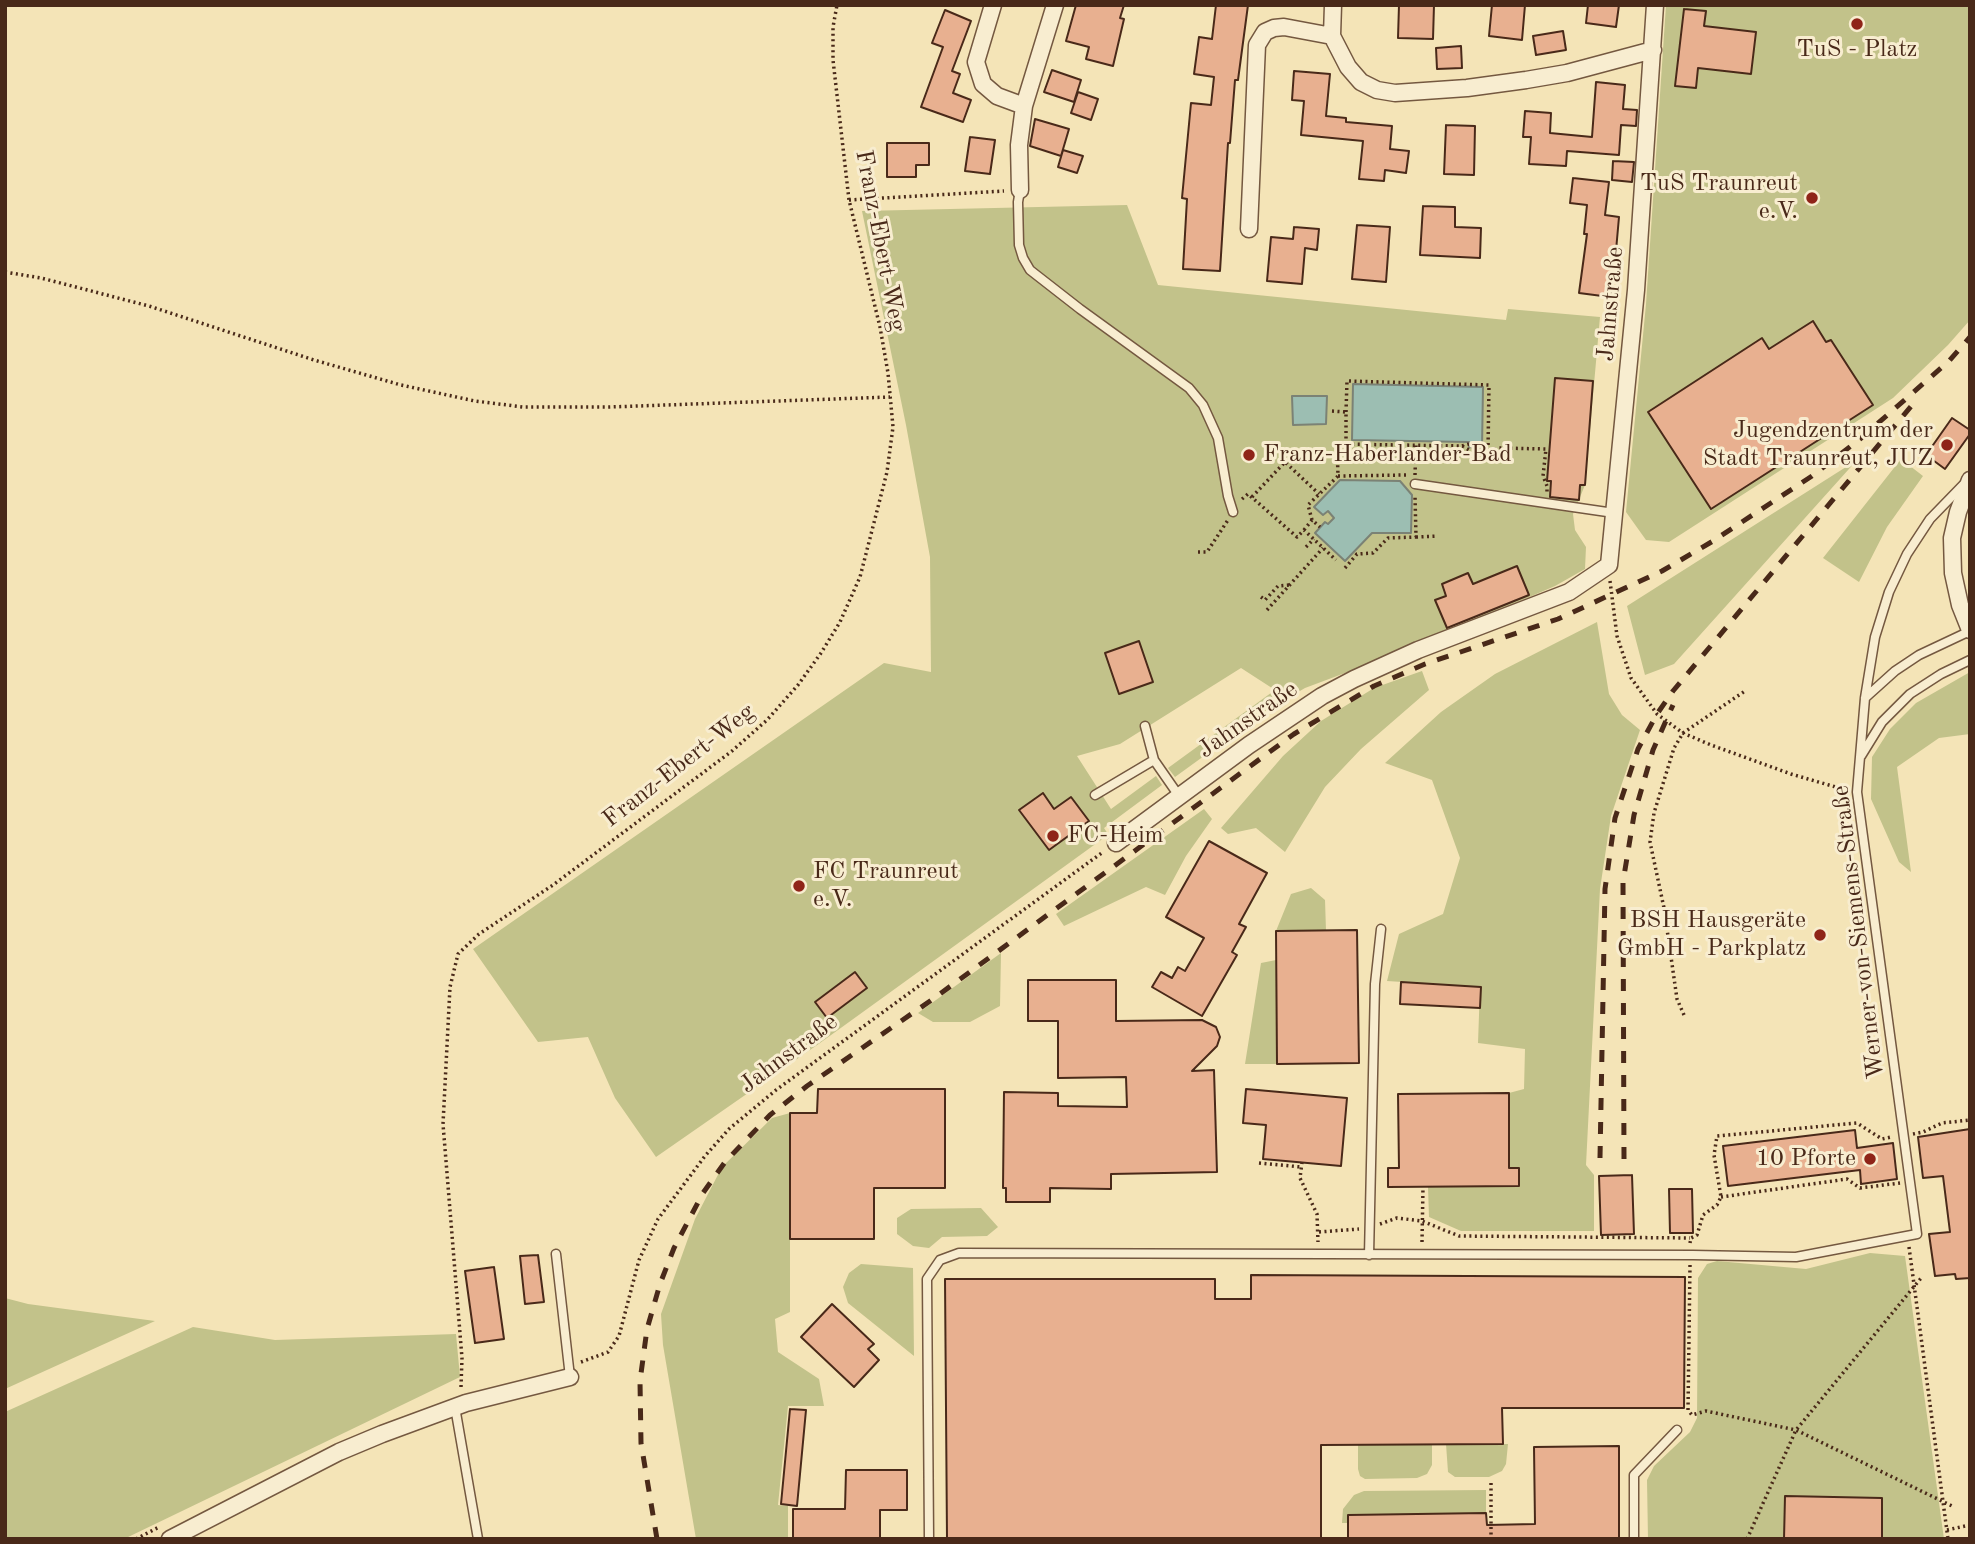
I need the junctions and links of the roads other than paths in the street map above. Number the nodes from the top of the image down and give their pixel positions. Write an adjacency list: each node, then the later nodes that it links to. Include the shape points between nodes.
1 (993, 5): 7 (street, via 976,62 983,83 997,96)
2 (1055, 5): 7 (street)
3 (1333, 5): 5 (street)
4 (1655, 5): 6 (street, Jahnstraße)
5 (1332, 36): 6 (street, via 1361,82 1395,93 1525,80); 9 (street, via 1274,28 1265,32 1257,45)
6 (1653, 50): 13 (street, Jahnstraße)
7 (1024, 106): 8 (street)
8 (1020, 190): 12 (lane, via 1019,245 1030,270 1189,388 1219,438)
9 (1249, 229)
10 (1415, 479): 13 (lane)
11 (1970, 479): 14 (street, via 1952,538 1953,573); 16 (lane, Werner-von-Siemens-Straße, via 1930,519 1907,554 1875,637)
12 (1233, 512)
13 (1614, 513): 21 (street, Jahnstraße, via 1609,565 1569,592 1354,679 1296,712)
14 (1970, 631): 16 (lane, via 1919,654)
15 (1970, 660): 18 (lane, via 1910,694 1882,722)
16 (1865, 698): 18 (lane, Werner-von-Siemens-Straße)
17 (1145, 726): 19 (lane)
18 (1859, 759): 25 (lane, Werner-von-Siemens-Straße, via 1857,793 1917,1234 1796,1257)
19 (1154, 760): 20 (lane); 21 (lane)
20 (1095, 795)
21 (1179, 796): 22 (street, Jahnstraße)
22 (1116, 842)
23 (1381, 929): 25 (lane, via 1375,985)
24 (556, 1254): 26 (lane)
25 (1369, 1255): 31 (lane, via 959,1253 940,1260 927,1279)
26 (573, 1371): 27 (street)
27 (455, 1407): 29 (street, via 340,1452); 30 (lane)
28 (1676, 1430): 32 (lane, via 1634,1475)
29 (170, 1539)
30 (478, 1539)
31 (929, 1539)
32 (1634, 1539)

